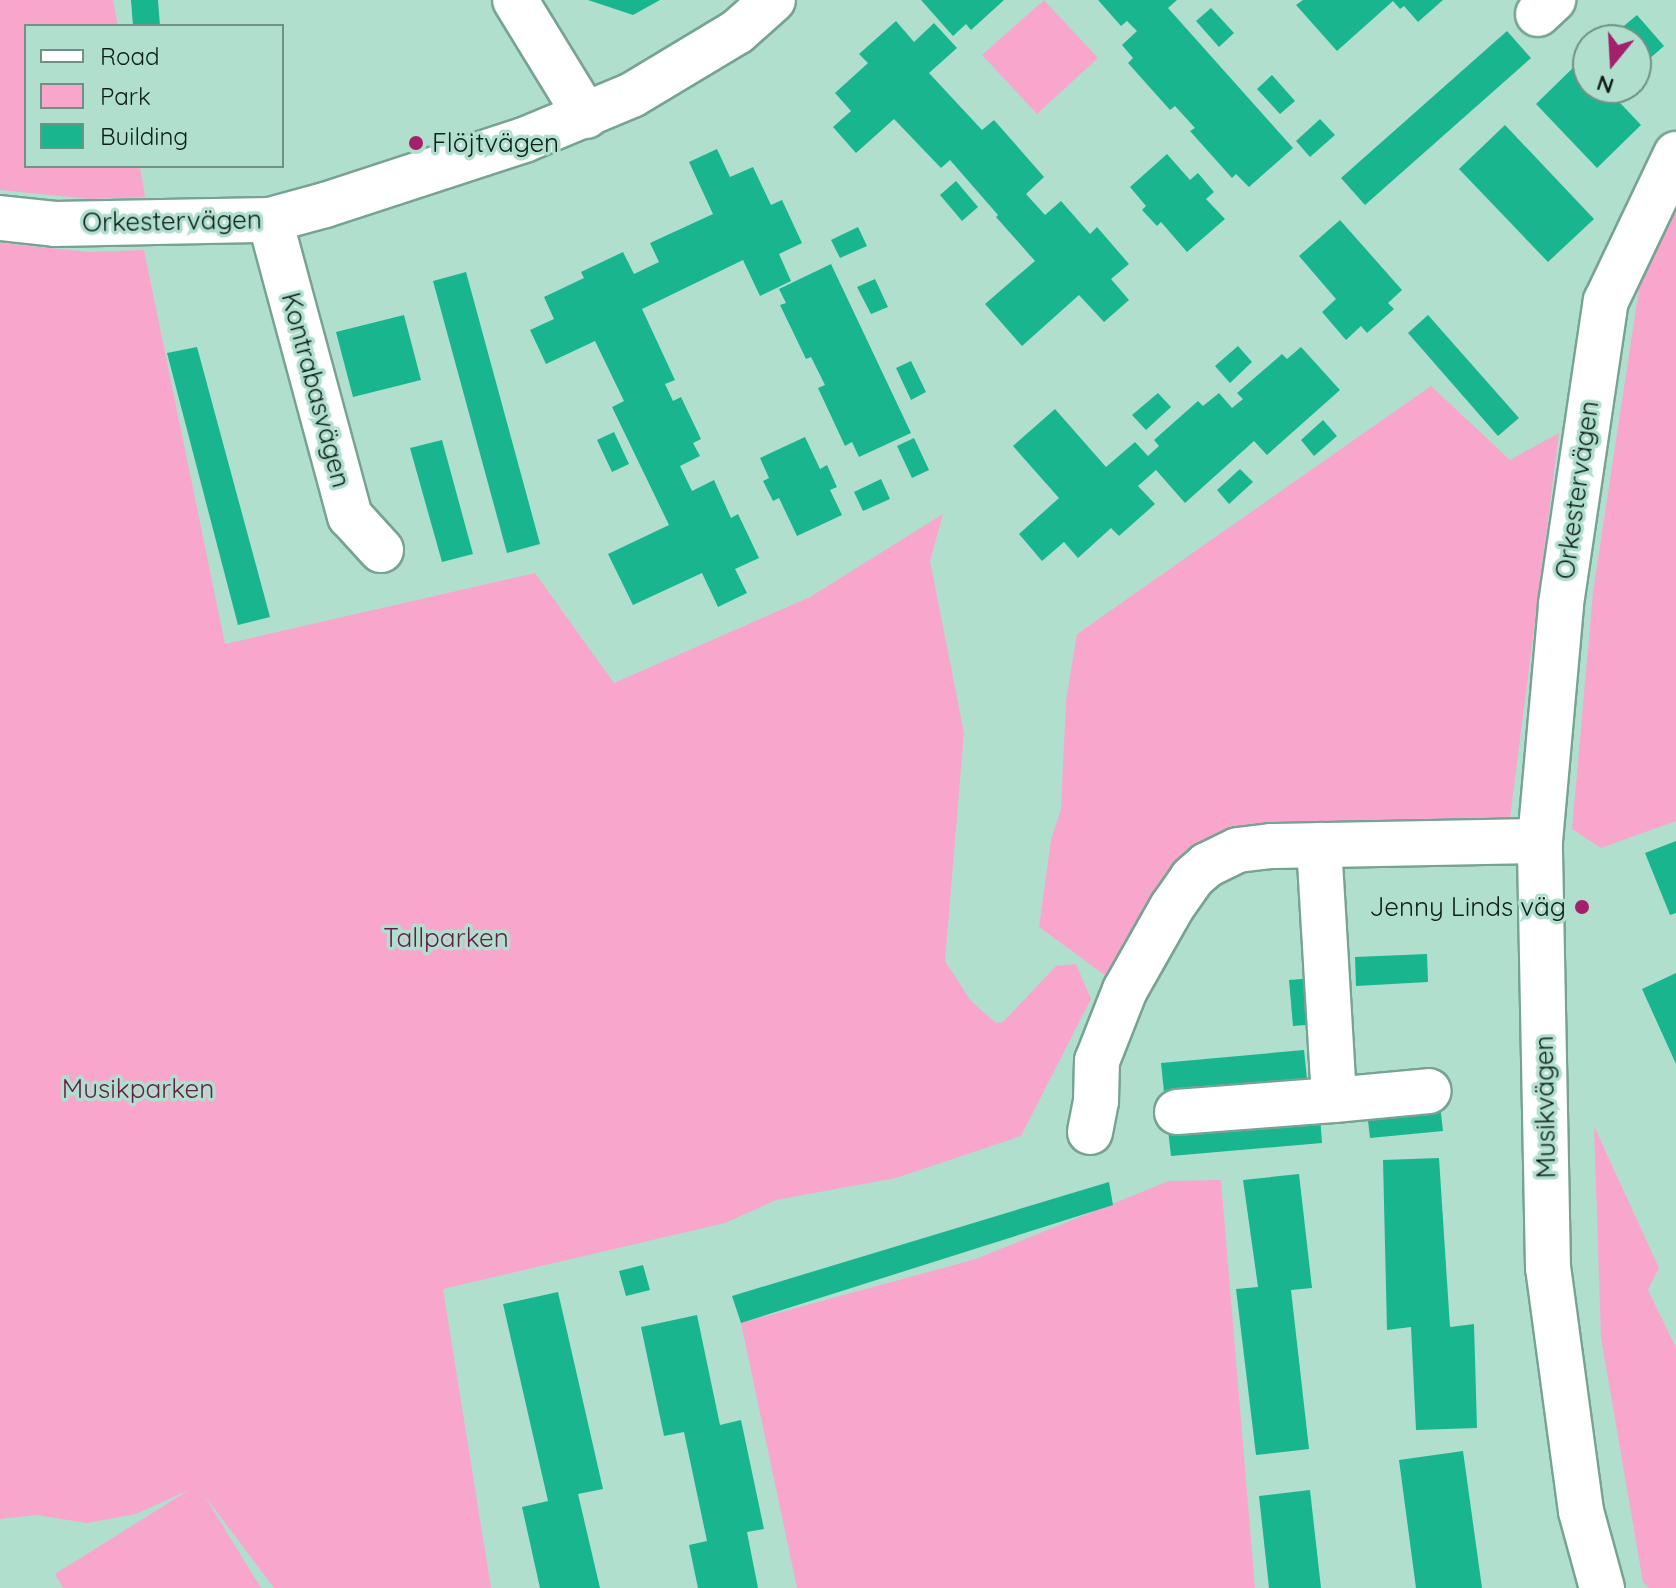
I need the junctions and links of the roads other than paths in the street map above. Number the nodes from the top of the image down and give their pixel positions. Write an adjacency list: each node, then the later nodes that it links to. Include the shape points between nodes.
1 (515, 0): 3 (street)
2 (773, 0): 3 (street, Orkestervägen, via 737,32 632,95)
3 (586, 116): 6 (street, Orkestervägen)
4 (1676, 154): 8 (street, Orkestervägen, via 1606,301 1563,589)
5 (0, 218): 6 (street, Orkestervägen, via 55,224)
6 (270, 220): 7 (street, Kontrabasvägen, via 350,516)
7 (381, 550)
8 (1540, 841): 9 (street); 14 (street, Musikvägen, via 1548,1268 1581,1511)
9 (1319, 845): 11 (street); 13 (street, via 1238,850 1192,878 1120,1004 1097,1061)
10 (1429, 1091): 11 (street)
11 (1334, 1100): 12 (street)
12 (1177, 1112)
13 (1090, 1132)
14 (1602, 1588)

